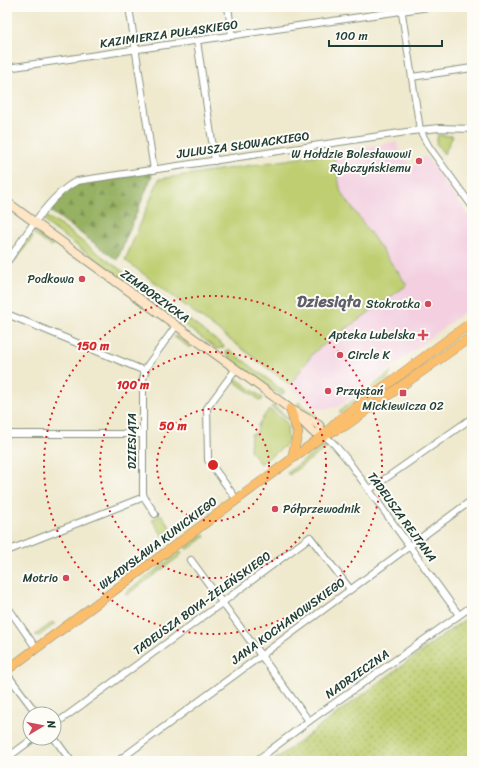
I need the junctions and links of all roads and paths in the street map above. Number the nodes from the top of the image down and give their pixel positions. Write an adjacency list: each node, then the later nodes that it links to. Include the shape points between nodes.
1 (129, 7): 7 (street)
2 (228, 7): 5 (street)
3 (429, 7): 4 (street, KAZIMIERZA PUŁASKIEGO)
4 (402, 9): 5 (street, KAZIMIERZA PUŁASKIEGO); 10 (street)
5 (232, 36): 6 (street, KAZIMIERZA PUŁASKIEGO)
6 (197, 41): 7 (street, KAZIMIERZA PUŁASKIEGO); 13 (street)
7 (135, 50): 8 (street, KAZIMIERZA PUŁASKIEGO); 14 (street)
8 (7, 68)
9 (472, 68): 10 (street)
10 (412, 77): 12 (street)
11 (472, 129): 12 (street, JULIUSZA SŁOWACKIEGO)
12 (420, 130): 13 (street, JULIUSZA SŁOWACKIEGO); 16 (street, via 429,147)
13 (215, 161): 14 (street, JULIUSZA SŁOWACKIEGO)
14 (154, 170): 17 (street, JULIUSZA SŁOWACKIEGO, via 86,179 70,184)
15 (7, 202): 17 (street, ZEMBORZYCKA)
16 (472, 206)
17 (35, 223): 18 (street, JULIUSZA SŁOWACKIEGO); 21 (street, ZEMBORZYCKA)
18 (7, 262)
19 (7, 314): 24 (street)
20 (472, 322): 29 (main road, WŁADYSŁAWA KUNICKIEGO, via 340,419)
21 (176, 326): 23 (street, ZEMBORZYCKA); 24 (street, DZIESIĄTA)
22 (472, 336): 29 (main road, WŁADYSŁAWA KUNICKIEGO, via 345,426)
23 (235, 370): 25 (street, ZEMBORZYCKA); 33 (street, via 207,408 208,460)
24 (145, 371): 28 (street, DZIESIĄTA)
25 (290, 409): 29 (street, ZEMBORZYCKA, via 313,432); 30 (main road, via 298,432)
26 (472, 418): 31 (street)
27 (7, 434): 28 (street)
28 (142, 434): 32 (street, DZIESIĄTA)
29 (324, 435): 30 (main road, WŁADYSŁAWA KUNICKIEGO); 31 (street, TADEUSZA REJTANA, via 334,444)
30 (292, 458): 33 (main road, WŁADYSŁAWA KUNICKIEGO)
31 (369, 490): 36 (street, TADEUSZA REJTANA)
32 (144, 497): 35 (street); 37 (street)
33 (237, 500): 44 (main road, WŁADYSŁAWA KUNICKIEGO)
34 (472, 500): 36 (street, JANA KOCHANOWSKIEGO)
35 (155, 514)
36 (409, 547): 39 (street, JANA KOCHANOWSKIEGO); 43 (street, TADEUSZA REJTANA)
37 (7, 551)
38 (191, 560): 40 (street)
39 (350, 589): 40 (street, TADEUSZA BOYA-ŻELEŃSKIEGO, via 310,537); 45 (street, JANA KOCHANOWSKIEGO)
40 (222, 603): 45 (street); 49 (street, TADEUSZA BOYA-ŻELEŃSKIEGO)
41 (7, 606): 44 (street)
42 (472, 606): 43 (street, NADRZECZNA)
43 (459, 615): 50 (street, NADRZECZNA)
44 (36, 648): 46 (main road, WŁADYSŁAWA KUNICKIEGO)
45 (260, 655): 50 (street); 55 (street, JANA KOCHANOWSKIEGO)
46 (7, 670)
47 (7, 674): 48 (street)
48 (31, 706)
49 (62, 719)
50 (309, 721): 56 (street, NADRZECZNA)
51 (23, 746): 53 (street)
52 (60, 746): 54 (street)
53 (7, 758)
54 (71, 761)
55 (118, 761)
56 (256, 761)

